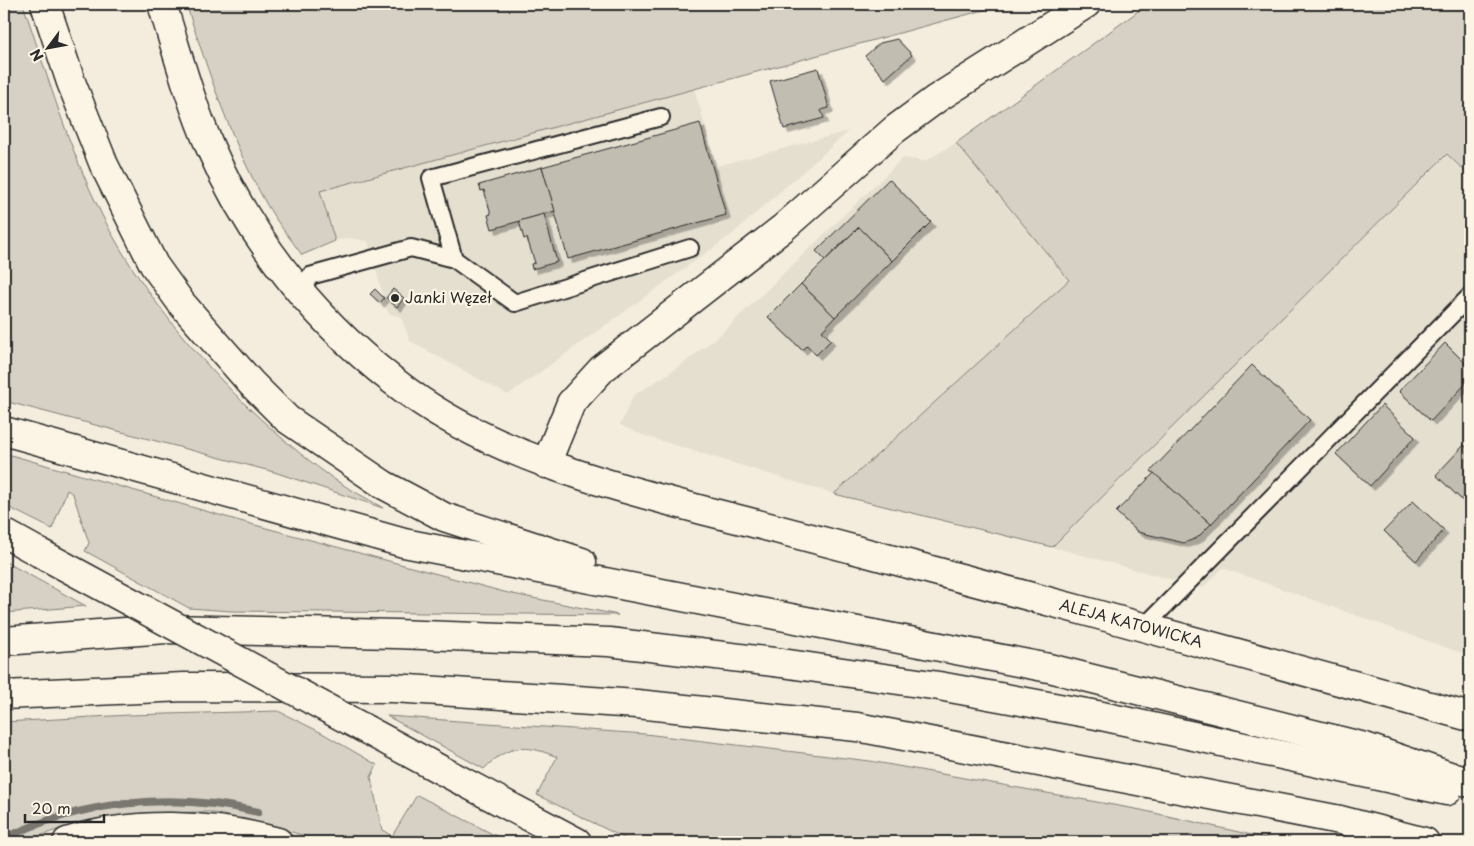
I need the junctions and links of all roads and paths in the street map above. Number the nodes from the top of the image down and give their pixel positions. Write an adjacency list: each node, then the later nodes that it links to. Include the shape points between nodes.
1 (45, 4): 12 (main road, via 104,165 154,265 223,353 287,419 384,485 444,516 589,564)
2 (162, 4): 7 (main road, ALEJA KATOWICKA, via 210,148 231,190)
3 (1086, 4): 10 (main road, via 908,120 783,228 602,369 571,403)
4 (661, 117): 6 (lane, via 431,178)
5 (690, 248): 6 (lane, via 515,303)
6 (454, 259): 7 (lane, via 411,248 310,276)
7 (300, 292): 10 (main road, ALEJA KATOWICKA, via 367,359 410,394 500,445)
8 (1470, 296): 13 (lane)
9 (4, 431): 12 (main road, via 404,543)
10 (546, 464): 13 (main road, ALEJA KATOWICKA, via 652,496)
11 (4, 533): 21 (main road, bridge)
12 (735, 606): 17 (main road, via 1049,668 1365,747)
13 (1145, 626): 16 (main road, ALEJA KATOWICKA)
14 (4, 642): 18 (main road, via 166,630 609,642 939,686 1097,715)
15 (4, 696): 22 (main road, via 184,687 393,688 637,704 857,727 1340,820)
16 (1470, 717)
17 (1470, 782)
18 (1470, 796)
19 (67, 842): 20 (main road, via 160,828 222,831)
20 (278, 842)
21 (577, 842)
22 (1425, 842)

